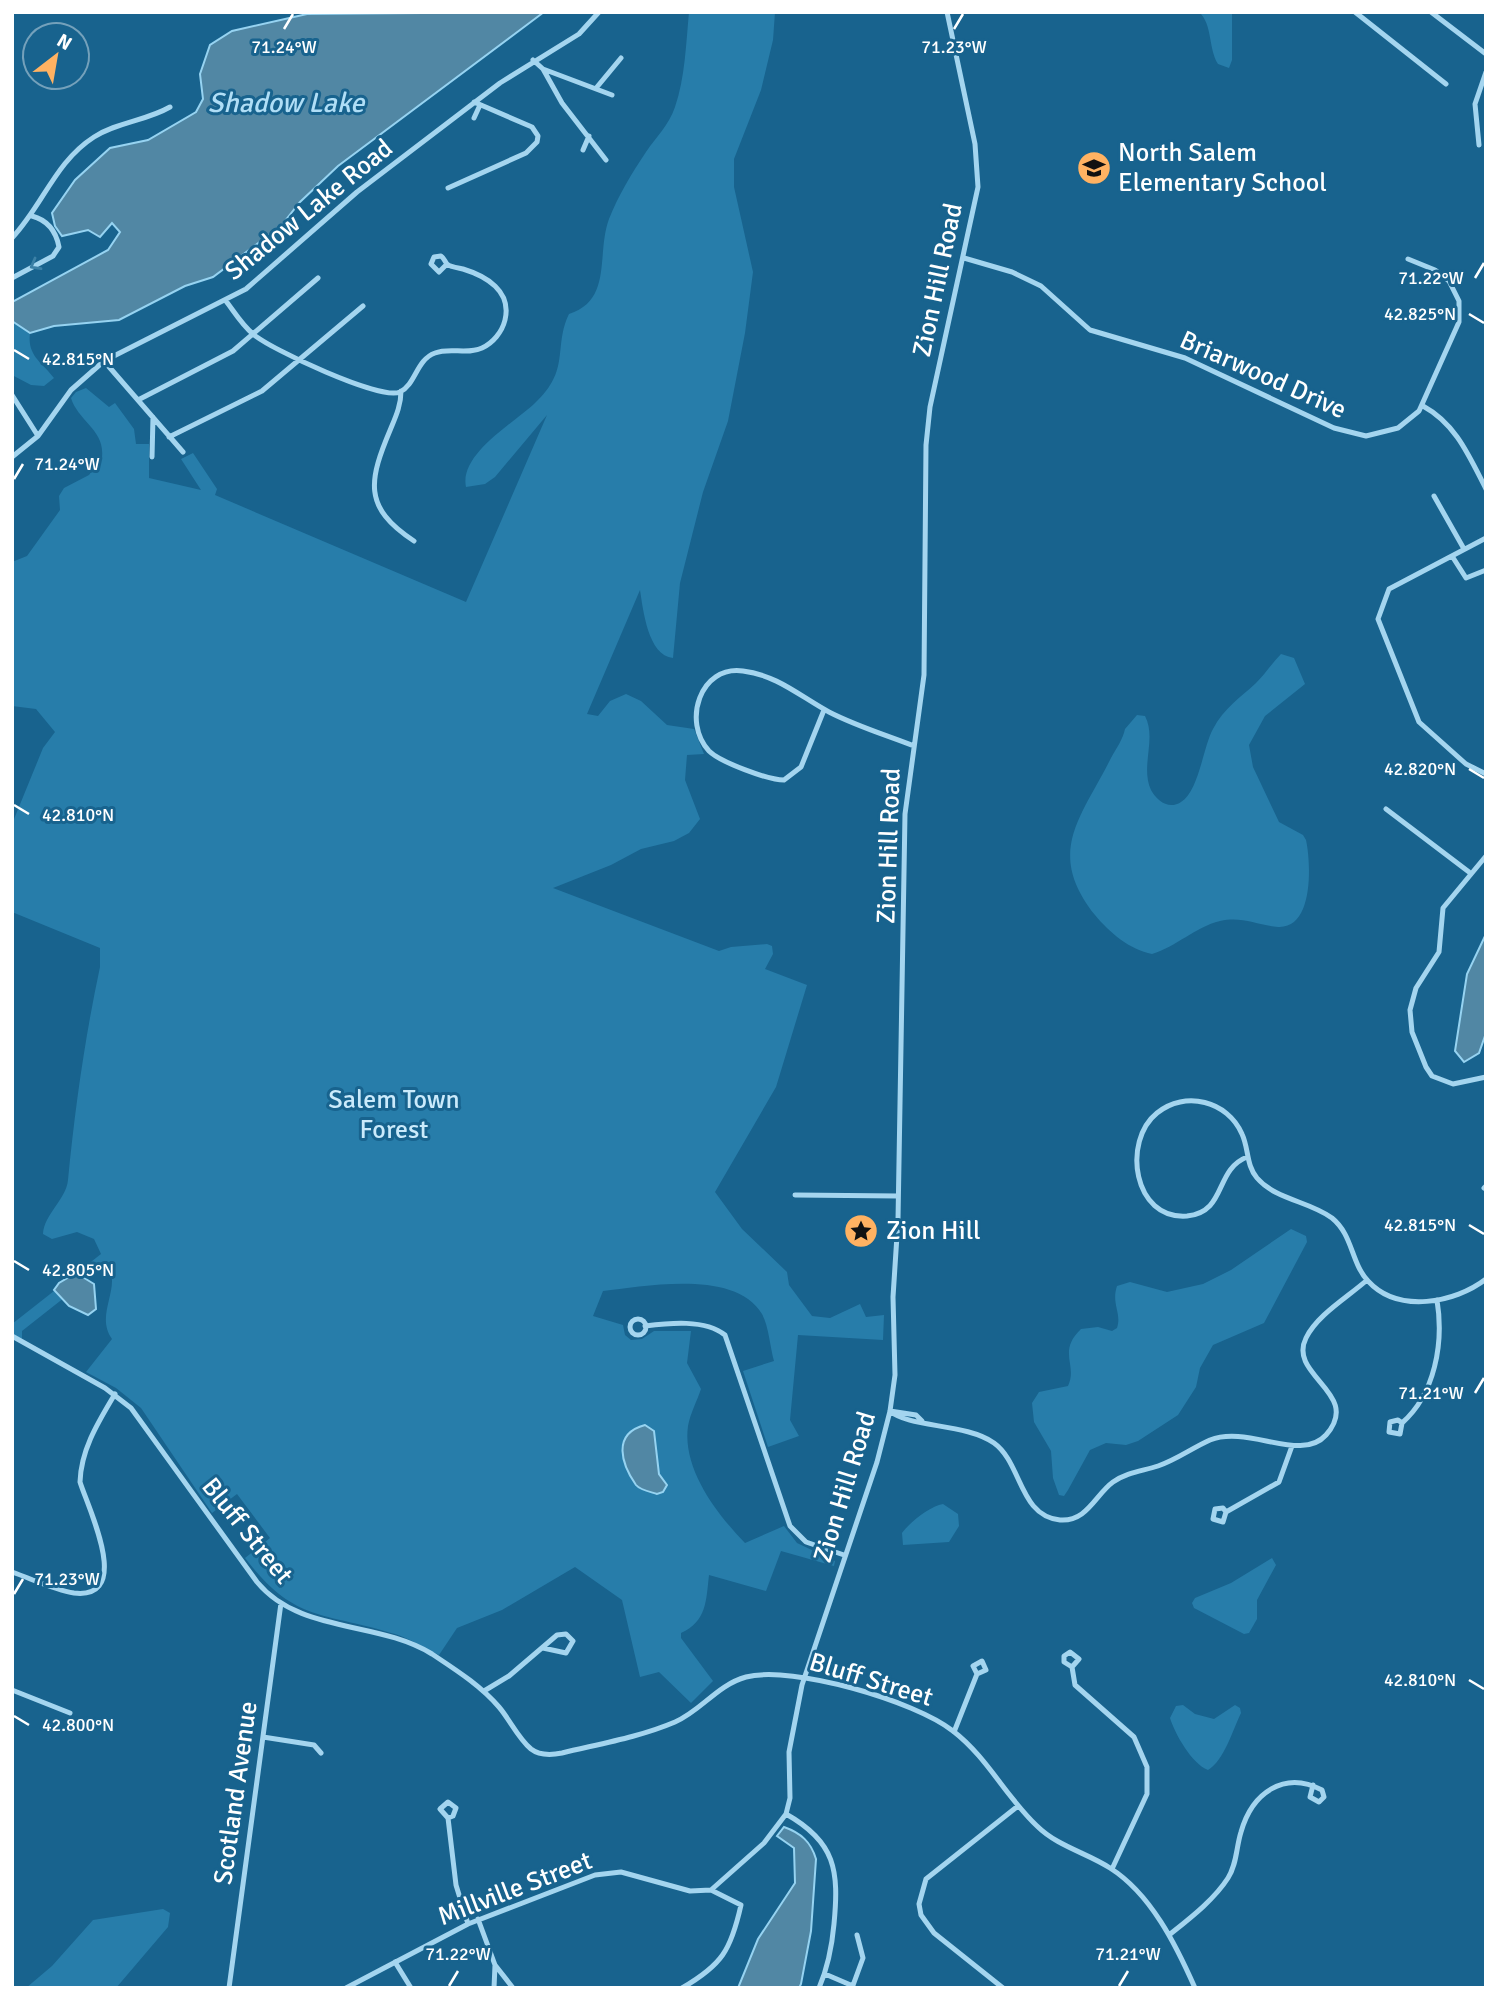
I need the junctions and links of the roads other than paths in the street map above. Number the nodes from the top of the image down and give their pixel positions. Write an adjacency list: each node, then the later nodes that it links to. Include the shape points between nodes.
1 (599, 12): 7 (street, Shadow Lake Road, via 579,34)
2 (947, 12): 25 (street, Zion Hill Road, via 978,163)
3 (1355, 12): 10 (street)
4 (1430, 12): 5 (street)
5 (1486, 54)
6 (621, 58): 11 (street)
7 (533, 60): 8 (street); 13 (street, Shadow Lake Road)
8 (543, 69): 11 (street); 18 (street, via 562,103)
9 (1486, 72): 14 (street)
10 (1446, 84)
11 (597, 87): 12 (street)
12 (612, 94)
13 (477, 103): 17 (street); 22 (street, via 532,127 537,142 521,156); 30 (street, Shadow Lake Road, via 357,192 259,279)
14 (1475, 104): 15 (street); 19 (street)
15 (1486, 105)
16 (170, 107): 23 (street, via 108,130 81,147 58,170)
17 (474, 118)
18 (589, 136): 20 (street); 21 (street)
19 (1479, 145)
20 (583, 150)
21 (606, 160)
22 (448, 188)
23 (32, 216): 24 (street); 28 (street, one-way to 28, via 50,226 59,247 53,256)
24 (12, 238)
25 (964, 258): 38 (street, Briarwood Drive, via 1041,286 1090,330 1200,364 1350,434 1388,432 1408,422); 54 (street, Zion Hill Road, via 926,440 924,675)
26 (1408, 259): 38 (street, Briarwood Drive, via 1445,277 1460,309 1456,331)
27 (447, 264): 35 (street, via 494,284 505,303 504,324 484,348 430,355)
28 (12, 278)
29 (318, 278): 32 (street)
30 (226, 301): 32 (street); 34 (street, Shadow Lake Road)
31 (363, 306): 33 (street)
32 (254, 334): 33 (street); 37 (street, via 219,360)
33 (301, 359): 35 (street, via 367,390 383,394); 41 (street, via 262,391)
34 (104, 361): 37 (street); 40 (street, Shadow Lake Road, via 71,390)
35 (401, 391): 49 (street, via 373,488 384,518)
36 (12, 395): 40 (street)
37 (138, 400): 39 (street)
38 (1423, 406): 46 (street, via 1451,427)
39 (153, 418): 41 (street); 45 (street)
40 (38, 436): 44 (street, Shadow Lake Road)
41 (169, 437): 43 (street)
42 (12, 448): 44 (street)
43 (183, 452)
44 (15, 456)
45 (152, 457)
46 (1485, 486)
47 (1434, 496): 50 (street)
48 (1486, 538): 50 (street)
49 (414, 541)
50 (1464, 549): 51 (street)
51 (1452, 556): 52 (street, via 1466,578); 55 (street, via 1389,589 1379,624 1419,722 1465,764)
52 (1486, 570)
53 (824, 709): 53 (street, via 764,676 734,670 708,683 696,711 710,752 783,780 800,767); 54 (street)
54 (914, 746): 62 (street, Zion Hill Road, via 905,814)
55 (1486, 774)
56 (1386, 809): 58 (street)
57 (1486, 856): 58 (street)
58 (1469, 872): 59 (street, via 1443,908 1439,952 1412,999 1410,1021 1432,1076 1453,1084)
59 (1486, 1077)
60 (1247, 1157): 60 (street, via 1242,1134 1228,1115 1213,1105 1190,1101 1172,1104 1152,1117 1140,1137 1135,1164 1143,1189 1156,1205 1187,1216 1211,1205 1227,1171); 64 (street, via 1262,1183 1339,1224)
61 (794, 1195): 62 (street)
62 (898, 1196): 69 (street, Zion Hill Road, via 895,1375)
63 (1486, 1279): 65 (street, via 1467,1291)
64 (1367, 1280): 65 (street, via 1386,1294); 71 (street, via 1304,1340 1303,1359 1330,1391 1335,1420 1315,1444)
65 (1437, 1300): 70 (street, via 1441,1335 1432,1372 1423,1399)
66 (645, 1326): 73 (street, via 682,1324 725,1335 790,1526 806,1542)
67 (12, 1336): 68 (street, Bluff Street)
68 (115, 1394): 74 (street, via 90,1440 80,1471 105,1560 103,1581 96,1589 74,1592); 75 (street, Bluff Street, via 146,1424 188,1490 257,1582)
69 (890, 1411): 71 (street, via 973,1432 995,1444 1007,1456 1034,1507 1046,1517 1060,1520 1082,1514 1102,1491 1125,1476 1214,1439 1245,1435); 73 (street, Zion Hill Road)
70 (1402, 1423)
71 (1292, 1446): 72 (street, via 1279,1482)
72 (1226, 1512)
73 (844, 1555): 79 (street, Zion Hill Road)
74 (12, 1572)
75 (281, 1603): 81 (street, Bluff Street, via 304,1615 398,1637 424,1649); 84 (street, Scotland Avenue)
76 (542, 1648): 76 (street, via 562,1633 573,1641 566,1653); 81 (street)
77 (1072, 1667): 90 (street, via 1075,1685 1134,1737 1147,1767 1147,1794)
78 (977, 1674): 83 (street)
79 (805, 1678): 81 (street, Bluff Street, via 747,1677 731,1682 673,1723 552,1755 531,1749); 83 (street, Bluff Street, via 904,1707); 88 (street, via 789,1752)
80 (12, 1690): 82 (street)
81 (485, 1691)
82 (70, 1713)
83 (954, 1732): 87 (street, Bluff Street)
84 (263, 1737): 85 (street, via 314,1745); 100 (street, Scotland Avenue)
85 (321, 1753)
86 (1313, 1785): 95 (street, via 1285,1782 1265,1792 1246,1819 1229,1876 1216,1894)
87 (1018, 1806): 90 (street, Bluff Street, via 1047,1835); 107 (street, via 932,1873 921,1888 919,1904 934,1933)
88 (786, 1814): 91 (street, via 764,1843); 98 (street, via 820,1839 837,1879 838,1901)
89 (448, 1818): 93 (street, via 456,1885)
90 (1112, 1869): 95 (street, Bluff Street, via 1143,1899)
91 (711, 1890): 92 (street, Millville Street, via 690,1891 638,1874 605,1873); 105 (street, via 741,1905 734,1934 722,1960)
92 (478, 1919): 93 (street, Millville Street); 97 (street)
93 (468, 1924): 96 (street, Millville Street)
94 (857, 1935): 99 (street, via 863,1958)
95 (1169, 1935): 108 (street, Bluff Street)
96 (395, 1962): 101 (street, Millville Street); 102 (street)
97 (495, 1965): 103 (street); 104 (street)
98 (825, 1974): 99 (street); 106 (street)
99 (853, 1987)
100 (229, 1988)
101 (346, 1988)
102 (411, 1988)
103 (494, 1988)
104 (513, 1988)
105 (682, 1988)
106 (819, 1988)
107 (1003, 1988)
108 (1195, 1988)

